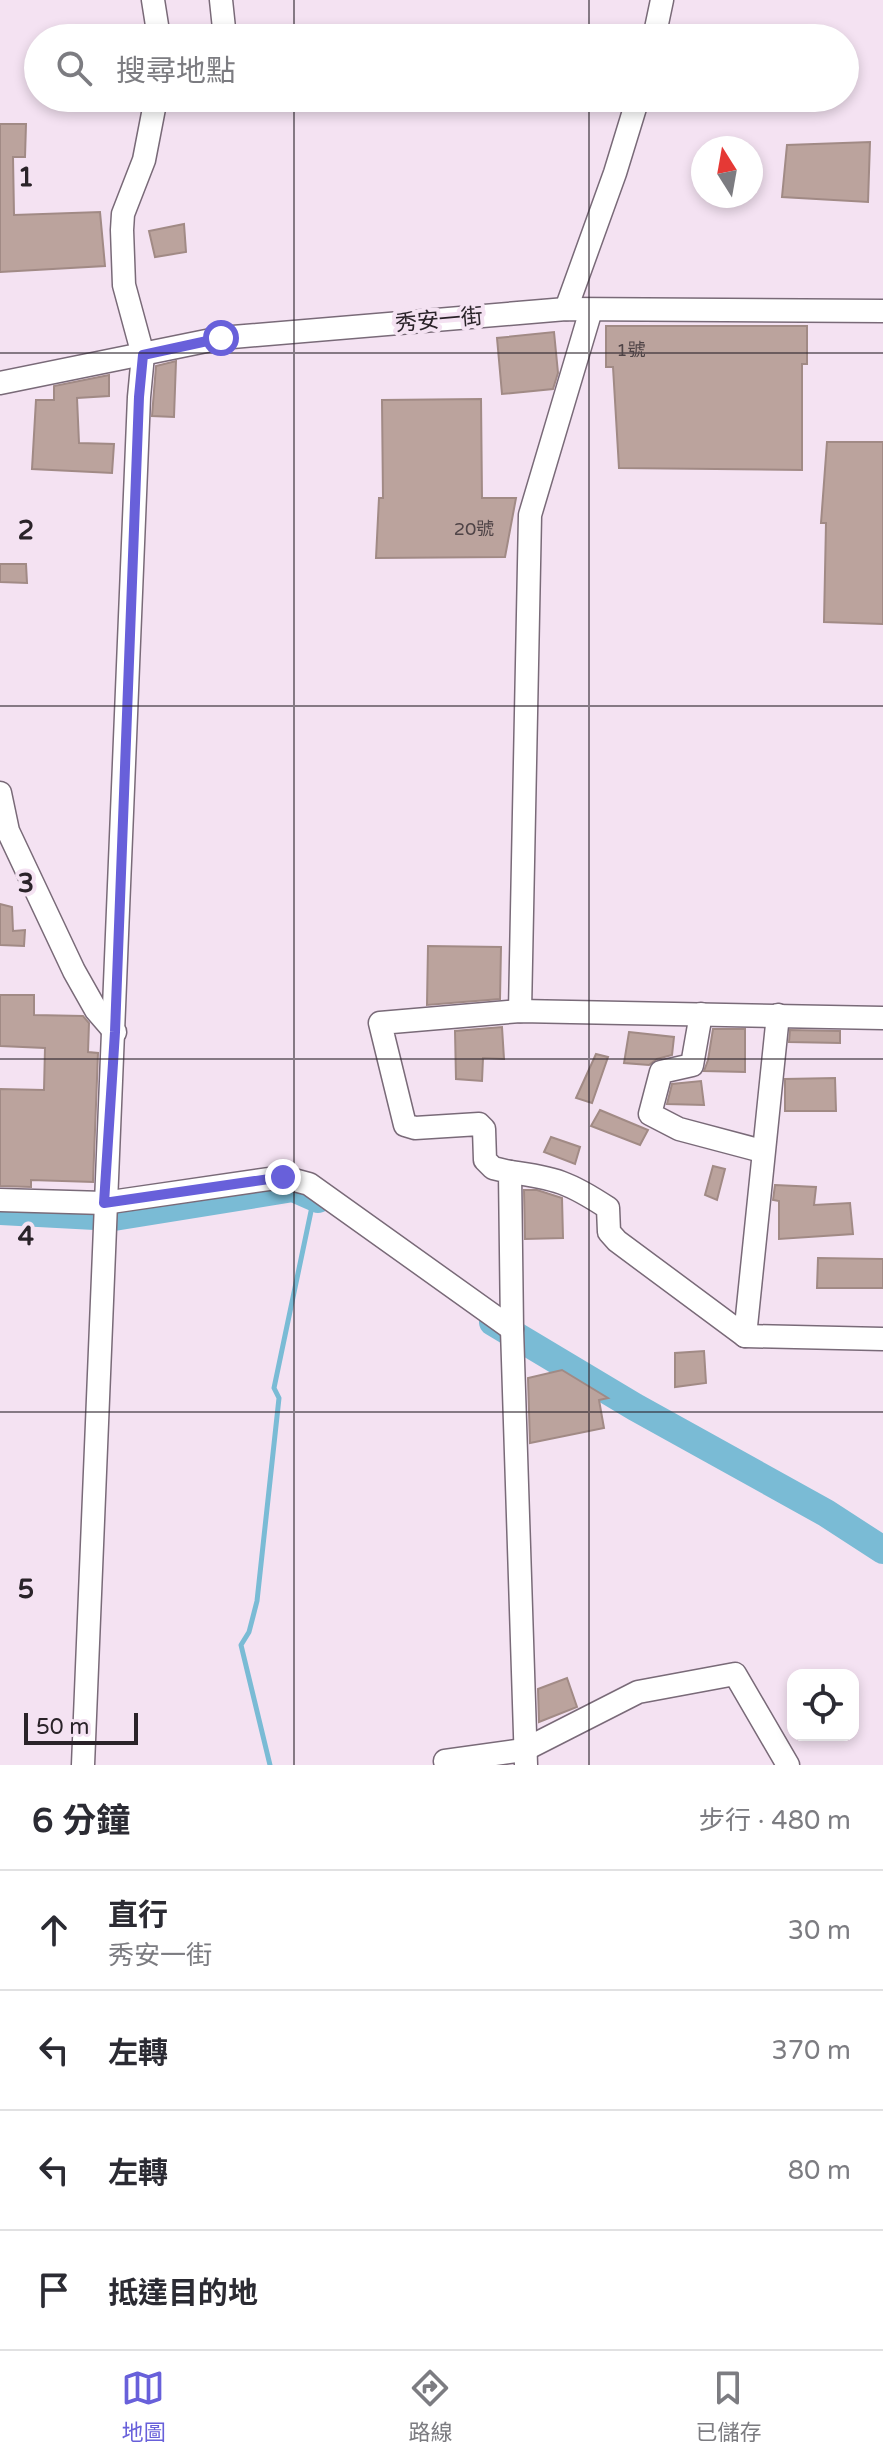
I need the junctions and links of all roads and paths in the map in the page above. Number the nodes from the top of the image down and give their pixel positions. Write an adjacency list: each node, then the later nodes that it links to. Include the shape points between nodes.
1 (153, 0): 4 (lane)
2 (221, 0): 5 (lane)
3 (662, 0): 6 (lane)
4 (158, 24)
5 (224, 24)
6 (657, 24)
7 (153, 112): 12 (lane, via 122,230 124,285)
8 (634, 112): 9 (lane)
9 (566, 309): 10 (lane, 秀安一街); 12 (lane, 秀安一街, via 221,338)
10 (591, 310): 11 (lane, 秀安一街); 16 (lane, via 530,515)
11 (883, 311)
12 (143, 355): 13 (lane, 秀安一街); 20 (lane)
13 (0, 383)
14 (0, 793): 15 (lane)
15 (5, 837): 20 (lane, via 74,971)
16 (520, 1011): 17 (lane); 22 (lane, via 380,1023 405,1125 479,1124 484,1129 485,1160)
17 (701, 1014): 18 (lane); 21 (lane, via 692,1065 661,1072 650,1114 679,1129)
18 (778, 1015): 19 (lane); 21 (lane)
19 (883, 1018)
20 (115, 1032): 24 (lane)
21 (762, 1151): 26 (lane)
22 (510, 1172): 25 (lane); 26 (lane, via 554,1178 608,1208 609,1232 617,1241)
23 (0, 1200): 24 (lane)
24 (104, 1203): 25 (lane, via 283,1177 309,1184); 30 (lane)
25 (512, 1329): 28 (lane)
26 (745, 1336): 27 (lane)
27 (883, 1339)
28 (525, 1758): 29 (lane); 31 (lane, via 638,1692 735,1674)
29 (445, 1761)
30 (83, 1765)
31 (788, 1765)

